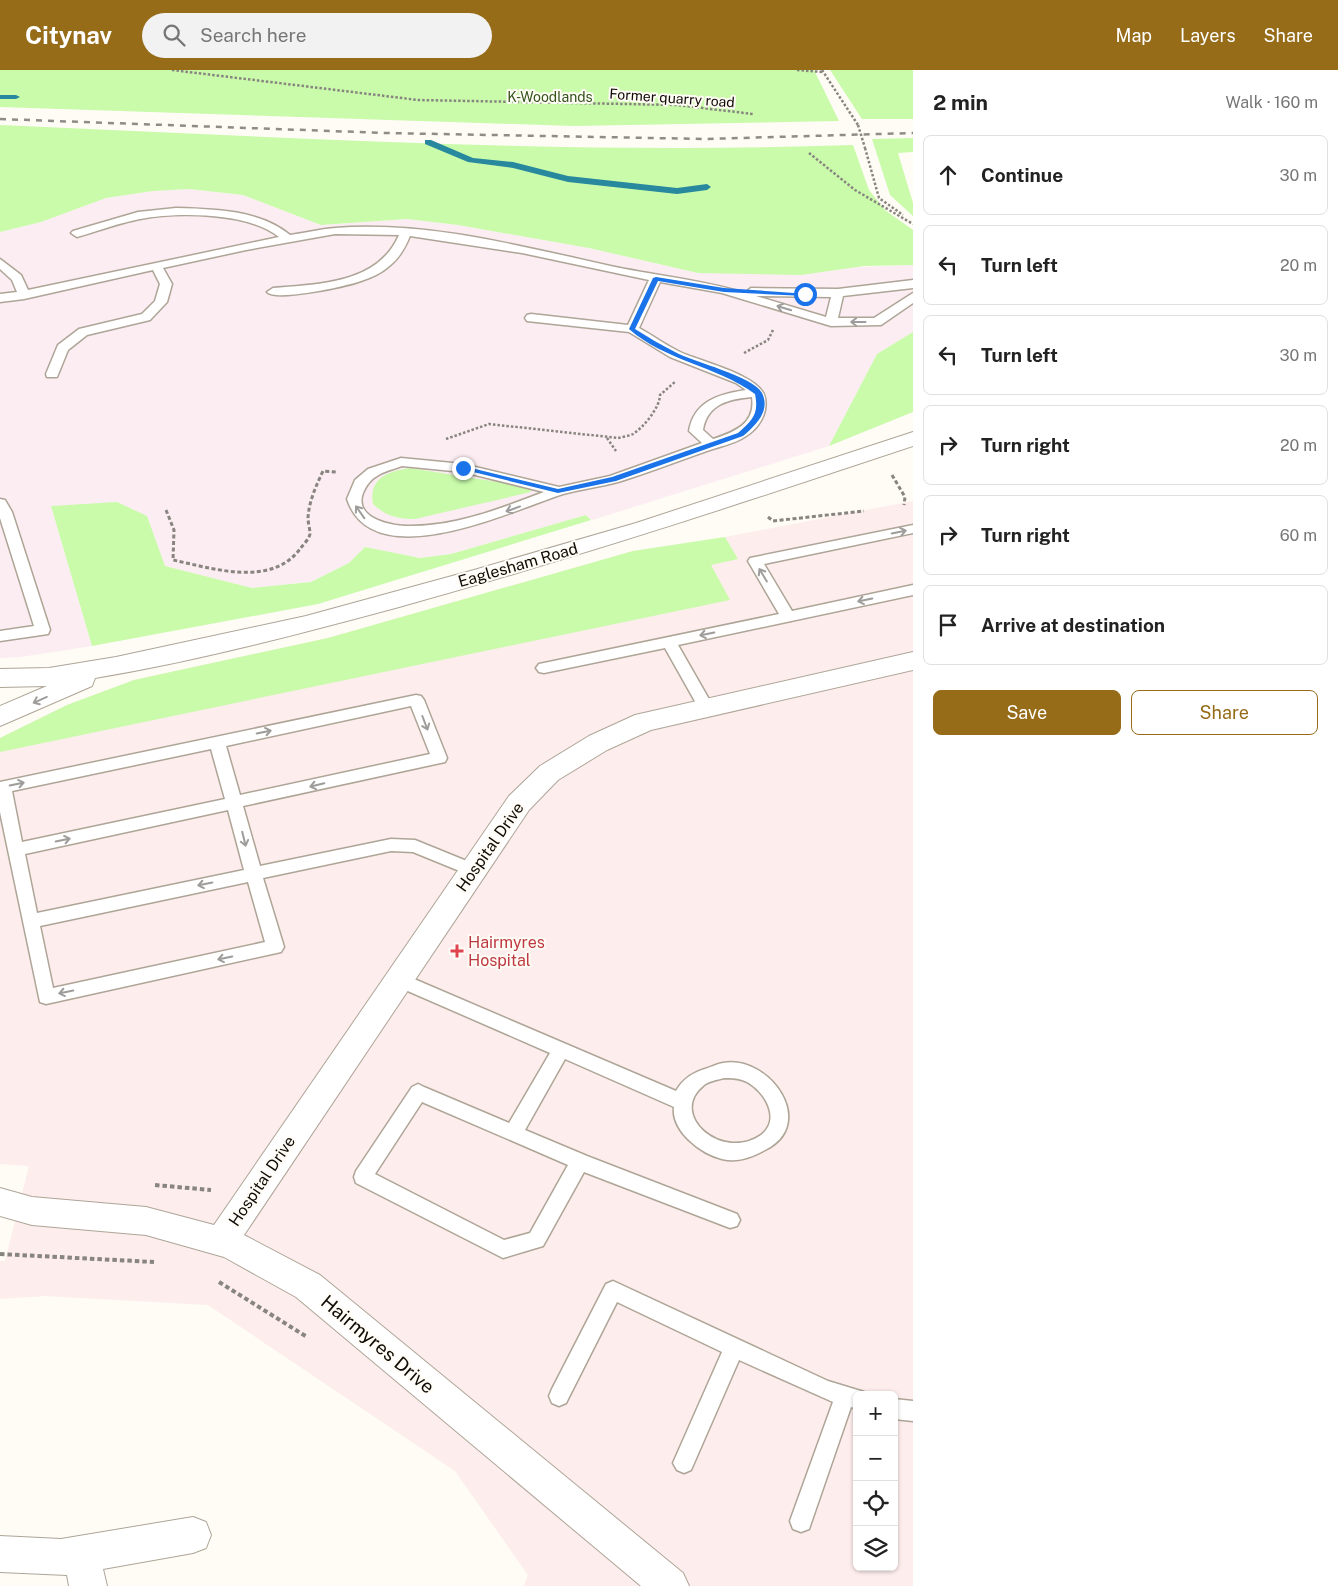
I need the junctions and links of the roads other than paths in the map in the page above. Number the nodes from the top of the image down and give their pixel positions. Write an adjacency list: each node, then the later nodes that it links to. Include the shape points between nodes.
1 (406, 232): 3 (lane, via 335,231); 6 (lane, via 522,249); 9 (lane, via 396,253 378,268 342,284)
2 (77, 234): 3 (lane, via 140,216 182,213 234,216 270,225)
3 (287, 238): 5 (lane)
4 (0, 263): 11 (lane, via 16,278)
5 (156, 265): 11 (lane); 17 (lane, via 166,284 161,302 146,317 83,332 62,348)
6 (656, 278): 8 (lane); 16 (lane)
7 (913, 284): 10 (lane)
8 (724, 290): 10 (lane); 15 (lane, one-way to 8)
9 (272, 292)
10 (838, 293): 15 (lane)
11 (24, 295): 13 (lane)
12 (913, 297): 15 (lane, one-way to 15, via 877,322)
13 (0, 298)
14 (531, 318): 16 (lane)
15 (831, 322)
16 (632, 329): 18 (lane, via 674,354 741,380)
17 (52, 374)
18 (758, 393): 20 (lane, via 761,406 755,422 741,434); 20 (lane, via 716,399 702,412 696,422 696,431)
19 (913, 439): 29 (street, Eaglesham Road, via 596,542 325,619)
20 (712, 445): 21 (lane, via 613,479)
21 (558, 491): 21 (lane, one-way to 21, via 502,513 440,530 387,529 368,522 358,511 354,499 360,483 373,472 400,462 463,468)
22 (2, 512): 26 (lane, via 43,630)
23 (913, 529): 25 (lane, one-way to 23, via 755,561)
24 (913, 590): 25 (lane, one-way to 25)
25 (788, 617): 27 (lane, one-way to 27)
26 (0, 636)
27 (669, 642): 30 (lane); 32 (lane)
28 (913, 661): 32 (street, Hospital Drive)
29 (116, 666): 31 (street, Eaglesham Road, via 48,677); 33 (street, Eaglesham Road, one-way to 33)
30 (544, 668)
31 (0, 678)
32 (706, 708): 37 (street, Hospital Drive, via 644,722 598,743 549,773 519,803)
33 (0, 718)
34 (217, 742): 35 (lane); 35 (lane, one-way to 35, via 416,700 439,758); 36 (lane, one-way to 34, via 3,787)
35 (235, 804): 36 (lane, one-way to 35); 38 (lane, one-way to 38)
36 (16, 850): 39 (lane)
37 (473, 870): 38 (lane, via 415,846 391,845); 40 (street, Hospital Drive)
38 (252, 873): 39 (lane, one-way to 39); 39 (lane, one-way to 39, via 274,947 56,995 46,997)
39 (31, 921)
40 (400, 980): 41 (lane); 49 (street, Hospital Drive)
41 (561, 1050): 42 (lane); 43 (lane)
42 (682, 1102): 42 (lane, via 695,1079 709,1072 724,1070 756,1078 768,1087 780,1114 770,1138 759,1146 728,1152 712,1148 693,1134 682,1116)
43 (514, 1132): 44 (lane); 44 (lane, via 418,1092 363,1177 503,1249 536,1240)
44 (580, 1162): 48 (lane)
45 (0, 1202): 46 (street, Hairmyres Drive)
46 (32, 1211): 47 (street, Hairmyres Drive); 49 (street, Hairmyres Drive, via 146,1221)
47 (0, 1217)
48 (730, 1220)
49 (221, 1242): 60 (street, Hairmyres Drive, via 308,1286)
50 (734, 1348): 51 (lane, via 613,1290); 52 (lane, via 825,1390); 55 (lane)
51 (559, 1396)
52 (851, 1398): 56 (lane)
53 (898, 1409): 54 (lane)
54 (913, 1411)
55 (684, 1463)
56 (801, 1522)
57 (193, 1535): 59 (street)
58 (0, 1554): 59 (street, via 61,1558)
59 (85, 1570)
60 (670, 1586)

